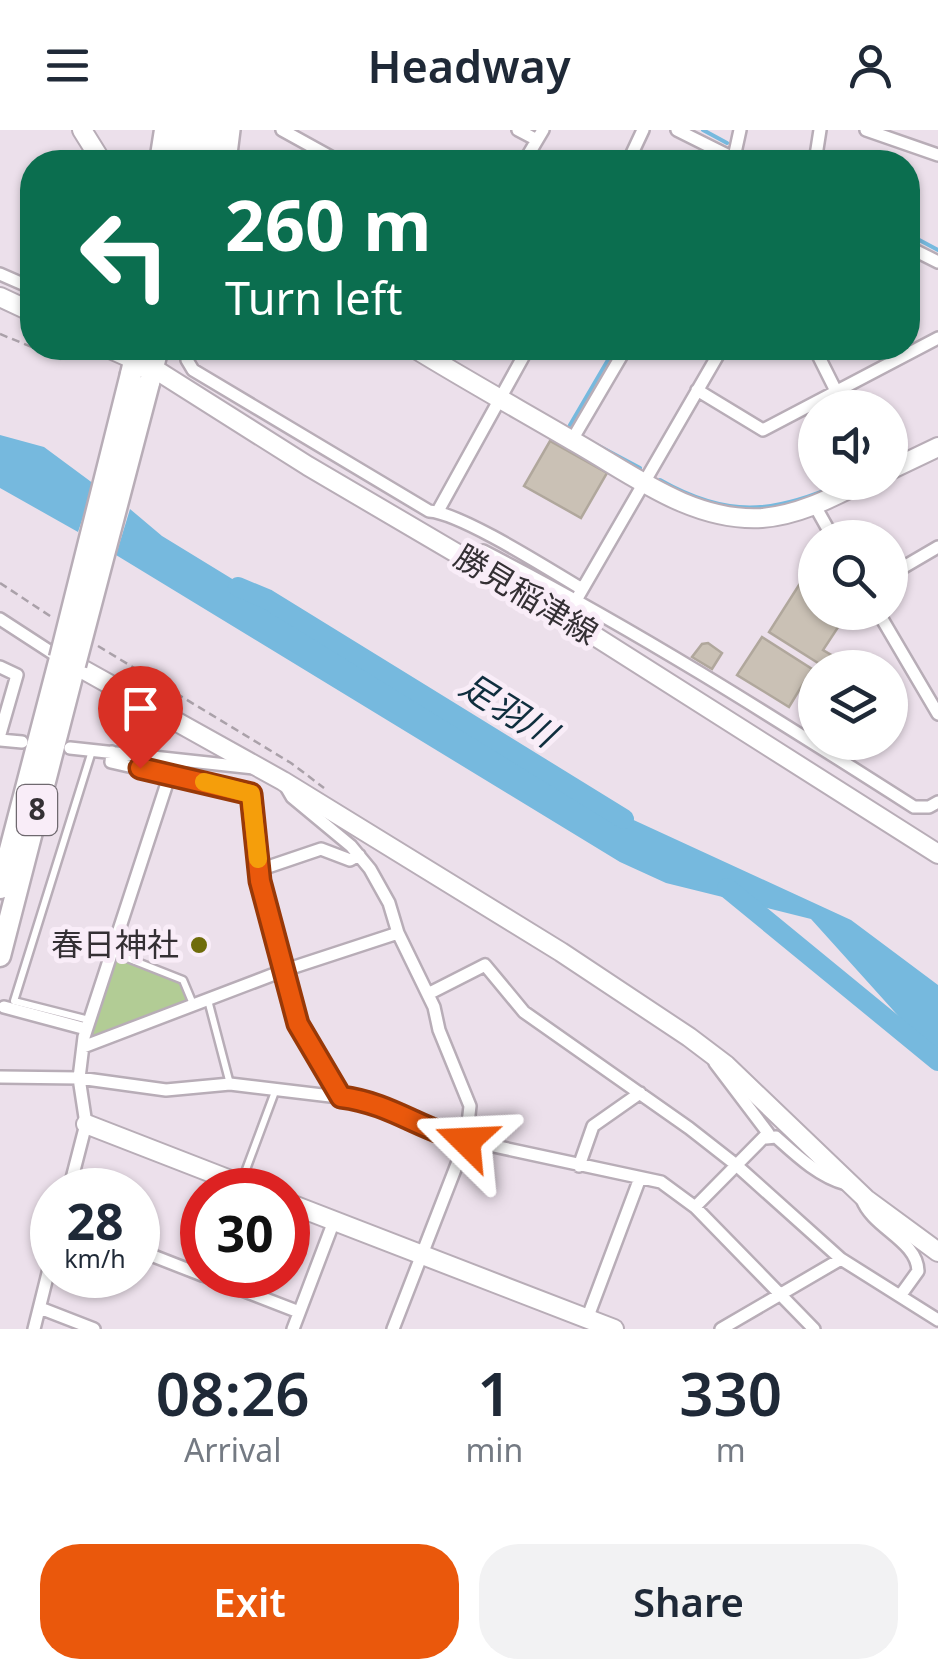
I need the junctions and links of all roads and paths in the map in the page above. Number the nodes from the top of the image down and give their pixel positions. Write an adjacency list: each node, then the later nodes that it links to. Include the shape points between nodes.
1 (282, 130): 6 (street)
2 (518, 130): 5 (street)
3 (677, 130): 7 (street)
4 (866, 130): 8 (street)
5 (540, 135)
6 (318, 150)
7 (714, 150)
8 (938, 155)
9 (187, 360): 28 (street, via 193,370)
10 (434, 360): 20 (street)
11 (521, 360): 20 (street)
12 (619, 360): 22 (street)
13 (715, 360): 17 (street)
14 (820, 360): 18 (street)
15 (896, 360): 19 (street)
16 (144, 363): 31 (street, 勝見稲津線); 39 (highway, 8, bridge)
17 (697, 390): 21 (street, via 763,430); 25 (street)
18 (836, 390)
19 (838, 390)
20 (498, 400): 22 (street); 28 (street)
21 (798, 411)
22 (572, 440): 25 (street)
23 (938, 447): 24 (street)
24 (908, 461)
25 (644, 482): 27 (street, via 726,516 762,518); 34 (street)
26 (827, 500): 27 (street)
27 (815, 506): 29 (street)
28 (438, 511): 34 (street)
29 (823, 520)
30 (938, 547): 32 (street)
31 (464, 558): 34 (street, via 483,550); 52 (street, 勝見稲津線)
32 (908, 564)
33 (0, 584): 36 (path)
34 (580, 594): 51 (street, via 914,807)
35 (0, 619): 39 (street)
36 (57, 620)
37 (889, 630): 41 (street)
38 (88, 639): 50 (path)
39 (67, 662): 47 (street); 55 (highway, 8); 58 (highway, 8)
40 (0, 667): 42 (street, via 16,676)
41 (938, 714)
42 (0, 737): 43 (street)
43 (22, 742)
44 (70, 748): 45 (street)
45 (92, 750): 46 (street); 64 (lane, via 14,1000)
46 (112, 752): 47 (street); 48 (street, via 111,762)
47 (263, 769): 49 (street)
48 (170, 774): 54 (street, via 251,794); 57 (street)
49 (282, 781): 53 (street); 66 (street, via 561,952)
50 (333, 794)
51 (938, 802)
52 (938, 854)
53 (359, 855): 54 (street, via 350,860 321,849); 56 (street, via 389,903)
54 (259, 870): 59 (street)
55 (0, 888)
56 (398, 934): 59 (street); 60 (street)
57 (112, 952): 62 (lane, via 183,980); 64 (street)
58 (0, 956)
59 (285, 970): 61 (street); 72 (street, via 298,1024)
60 (428, 994): 71 (street, via 485,964 524,1012); 75 (street, via 470,1106)
61 (208, 1000): 62 (street); 69 (lane)
62 (194, 1006): 65 (street)
63 (4, 1007): 64 (street)
64 (88, 1025): 65 (street)
65 (83, 1047): 68 (street)
66 (707, 1051): 74 (street, via 766,1127); 82 (street)
67 (0, 1077): 68 (street)
68 (80, 1078): 69 (street, via 166,1090); 73 (street)
69 (230, 1084): 70 (street)
70 (276, 1089): 72 (street); 80 (lane)
71 (640, 1094): 76 (street); 77 (street, via 593,1126)
72 (341, 1097): 75 (street, via 383,1105)
73 (86, 1124): 78 (street); 79 (street)
74 (766, 1138): 76 (street); 82 (street, via 776,1136 798,1157)
75 (466, 1141): 77 (street); 87 (street)
76 (736, 1164): 83 (street); 88 (street)
77 (580, 1166): 81 (street)
78 (75, 1168)
79 (199, 1168)
80 (253, 1168)
81 (640, 1178): 83 (street, via 661,1182); 95 (street)
82 (856, 1190): 86 (street); 90 (street, via 870,1216 916,1258 918,1271)
83 (695, 1207): 89 (street)
84 (310, 1211): 85 (street)
85 (334, 1221): 87 (street); 94 (street)
86 (938, 1252)
87 (422, 1256): 95 (street); 100 (street)
88 (841, 1260): 89 (street); 90 (street)
89 (780, 1294): 102 (street); 103 (street)
90 (900, 1296): 96 (street)
91 (42, 1298): 93 (street)
92 (263, 1298): 94 (street)
93 (40, 1308): 97 (street); 98 (street)
94 (299, 1312): 99 (street)
95 (587, 1318): 101 (street)
96 (938, 1320)
97 (34, 1329)
98 (94, 1329)
99 (293, 1329)
100 (393, 1329)
101 (614, 1329)
102 (721, 1329)
103 (814, 1329)

